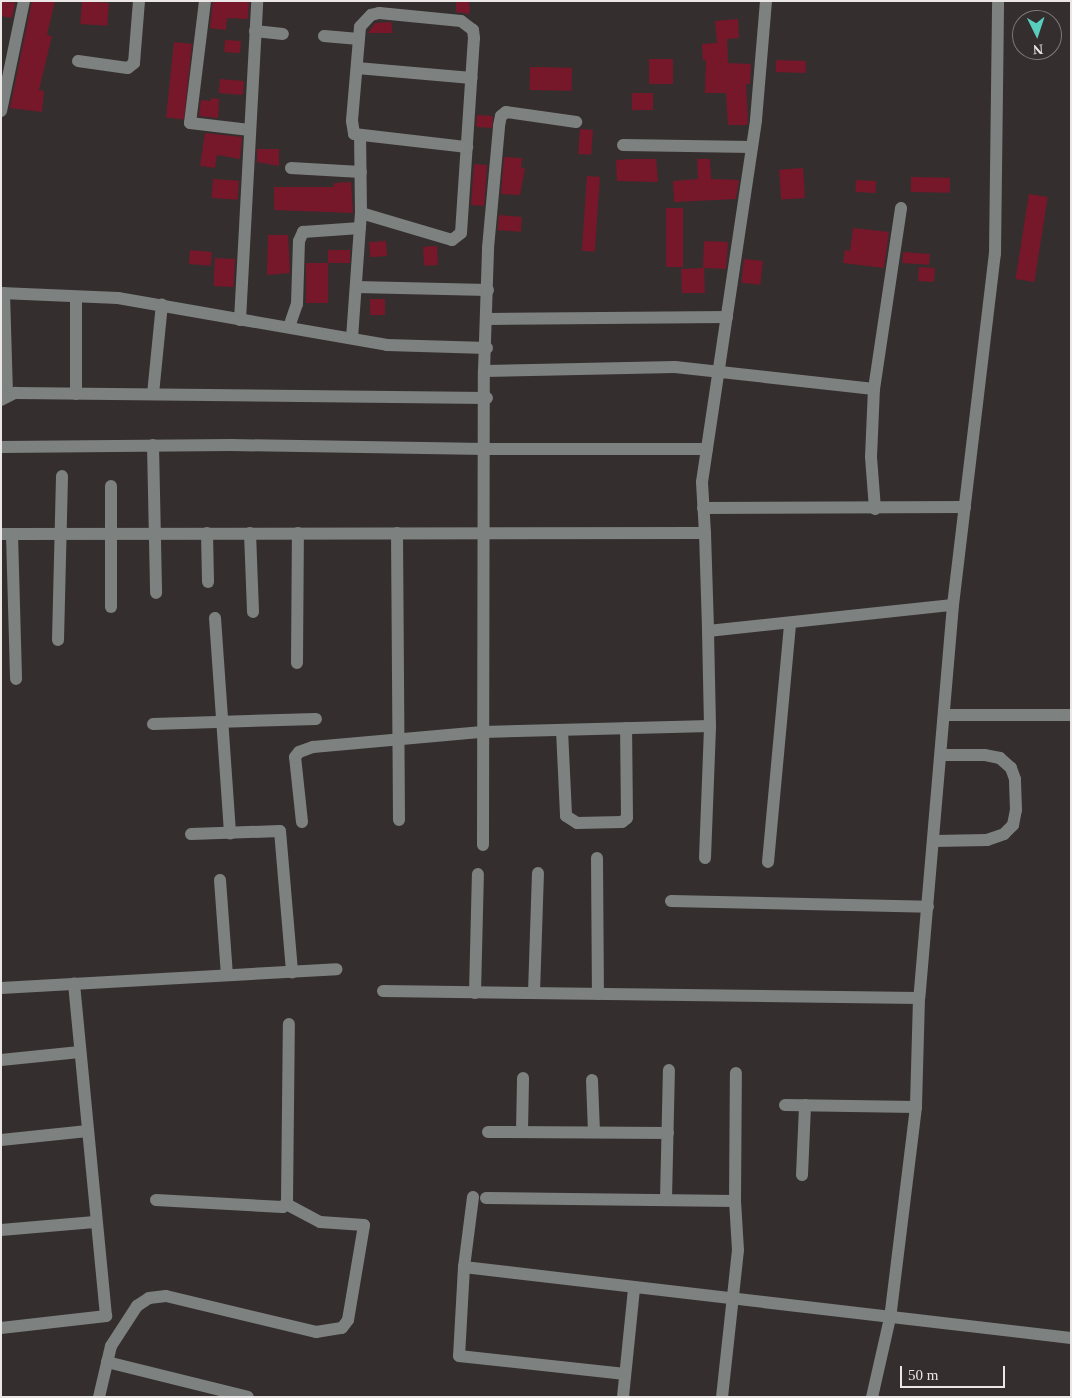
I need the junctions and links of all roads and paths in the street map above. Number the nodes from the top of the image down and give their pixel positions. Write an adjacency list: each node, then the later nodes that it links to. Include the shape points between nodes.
1 (24, 1): 13 (street)
2 (139, 1): 11 (street, via 134,63 128,68)
3 (204, 1): 17 (street, via 190,124)
4 (256, 1): 7 (street)
5 (766, 1): 21 (street)
6 (998, 3): 51 (street, via 995,254)
7 (255, 32): 8 (street); 17 (street)
8 (283, 34)
9 (324, 36): 10 (street)
10 (359, 39): 12 (street); 14 (street, via 364,20 379,13 461,21 473,30)
11 (78, 61)
12 (357, 68): 14 (street); 18 (street, via 352,121 354,134)
13 (6, 69): 15 (street)
14 (472, 78): 20 (street)
15 (1, 111)
16 (576, 122): 28 (street, via 506,112 501,116 488,248)
17 (250, 130): 34 (street)
18 (360, 136): 20 (street); 23 (street)
19 (624, 145): 21 (street)
20 (467, 147): 25 (street, via 462,233 457,238 452,240)
21 (752, 147): 32 (street)
22 (291, 168): 23 (street)
23 (361, 172): 25 (street)
24 (902, 208): 40 (street)
25 (361, 213): 26 (street)
26 (360, 228): 27 (street); 35 (street, via 303,232 297,304)
27 (356, 287): 28 (street); 36 (street)
28 (488, 290): 33 (street)
29 (2, 293): 30 (street); 43 (street)
30 (76, 296): 31 (street); 41 (street)
31 (162, 304): 34 (street); 42 (street)
32 (727, 317): 33 (street); 39 (street)
33 (488, 319): 37 (street)
34 (240, 320): 35 (street)
35 (289, 327): 36 (street)
36 (352, 338): 37 (street, via 387,345)
37 (487, 348): 38 (street)
38 (484, 371): 39 (street, via 675,367); 44 (street)
39 (716, 373): 40 (street); 48 (street)
40 (874, 389): 53 (street, via 871,457)
41 (76, 394): 42 (street); 43 (street)
42 (153, 394): 44 (street)
43 (4, 398)
44 (487, 398): 47 (street)
45 (154, 445): 46 (street); 47 (street); 61 (street)
46 (1, 447)
47 (486, 449): 48 (street); 63 (street)
48 (707, 449): 52 (street, via 702,482)
49 (62, 476): 59 (street)
50 (111, 486): 60 (street)
51 (966, 507): 53 (street); 66 (street)
52 (703, 508): 53 (street); 57 (street)
53 (875, 510)
54 (207, 533): 61 (street); 62 (street); 64 (street)
55 (298, 533): 56 (street); 62 (street); 73 (street)
56 (397, 533): 63 (street); 84 (street)
57 (705, 533): 63 (street); 71 (street)
58 (7, 534): 59 (street); 74 (street)
59 (60, 534): 60 (street); 72 (street)
60 (109, 534): 61 (street); 67 (street)
61 (155, 534): 65 (street)
62 (250, 534): 68 (street)
63 (485, 534): 83 (street)
64 (208, 582)
65 (156, 593)
66 (954, 605): 70 (street); 75 (street)
67 (111, 607)
68 (253, 612)
69 (215, 618): 79 (street)
70 (790, 623): 71 (street); 94 (street)
71 (708, 631): 80 (street)
72 (58, 640)
73 (297, 663)
74 (16, 679)
75 (945, 715): 76 (street); 85 (street)
76 (1071, 716)
77 (316, 719): 79 (street)
78 (153, 724): 79 (street)
79 (222, 724): 88 (street)
80 (710, 726): 81 (street); 93 (street)
81 (626, 728): 82 (street); 82 (street, via 627,818 622,822 577,823 566,816)
82 (562, 730): 83 (street)
83 (482, 732): 84 (street); 91 (street)
84 (397, 738): 86 (street); 87 (street, via 313,747 299,752 294,765)
85 (941, 755): 90 (street); 90 (street, via 1000,758 1011,768 1015,779 1016,810 1013,825 1004,834 987,840)
86 (399, 820)
87 (302, 822)
88 (230, 833): 89 (street); 101 (street, via 280,831)
89 (191, 834)
90 (934, 841): 99 (street)
91 (483, 844)
92 (597, 858): 108 (street)
93 (705, 858)
94 (768, 862)
95 (538, 873): 107 (street)
96 (478, 874): 106 (street)
97 (220, 880): 102 (street)
98 (671, 901): 99 (street)
99 (928, 908): 109 (street)
100 (336, 969): 101 (street)
101 (292, 972): 102 (street)
102 (227, 976): 103 (street)
103 (74, 984): 104 (street); 111 (street)
104 (1, 988)
105 (383, 991): 106 (street)
106 (475, 993): 107 (street)
107 (534, 993): 108 (street)
108 (598, 994): 109 (street)
109 (919, 998): 119 (street)
110 (289, 1024): 132 (street, via 289,1196)
111 (80, 1052): 112 (street); 120 (street)
112 (1, 1060)
113 (669, 1070): 124 (street)
114 (736, 1073): 131 (street)
115 (523, 1078): 122 (street)
116 (592, 1080): 123 (street)
117 (785, 1105): 118 (street)
118 (805, 1105): 119 (street); 126 (street)
119 (916, 1107): 138 (street)
120 (88, 1131): 125 (street); 133 (street)
121 (488, 1132): 122 (street)
122 (522, 1132): 123 (street)
123 (594, 1132): 124 (street)
124 (668, 1133): 129 (street)
125 (1, 1140)
126 (802, 1175)
127 (473, 1197): 135 (street)
128 (486, 1198): 129 (street)
129 (666, 1199): 131 (street)
130 (156, 1200): 132 (street, via 283,1207)
131 (735, 1201): 137 (street, via 738,1250)
132 (286, 1204): 141 (street, via 320,1222 364,1225 348,1320 342,1328 316,1332 166,1296 149,1298 136,1306 111,1346)
133 (96, 1222): 134 (street); 139 (street, via 106,1316)
134 (1, 1230)
135 (464, 1266): 136 (street); 142 (street, via 459,1356)
136 (634, 1288): 137 (street); 142 (street)
137 (734, 1300): 138 (street); 146 (street)
138 (890, 1318): 140 (street); 147 (street)
139 (1, 1328)
140 (1071, 1338)
141 (107, 1362): 143 (street); 144 (street)
142 (625, 1374): 145 (street)
143 (99, 1397)
144 (248, 1397)
145 (623, 1397)
146 (722, 1397)
147 (872, 1397)

